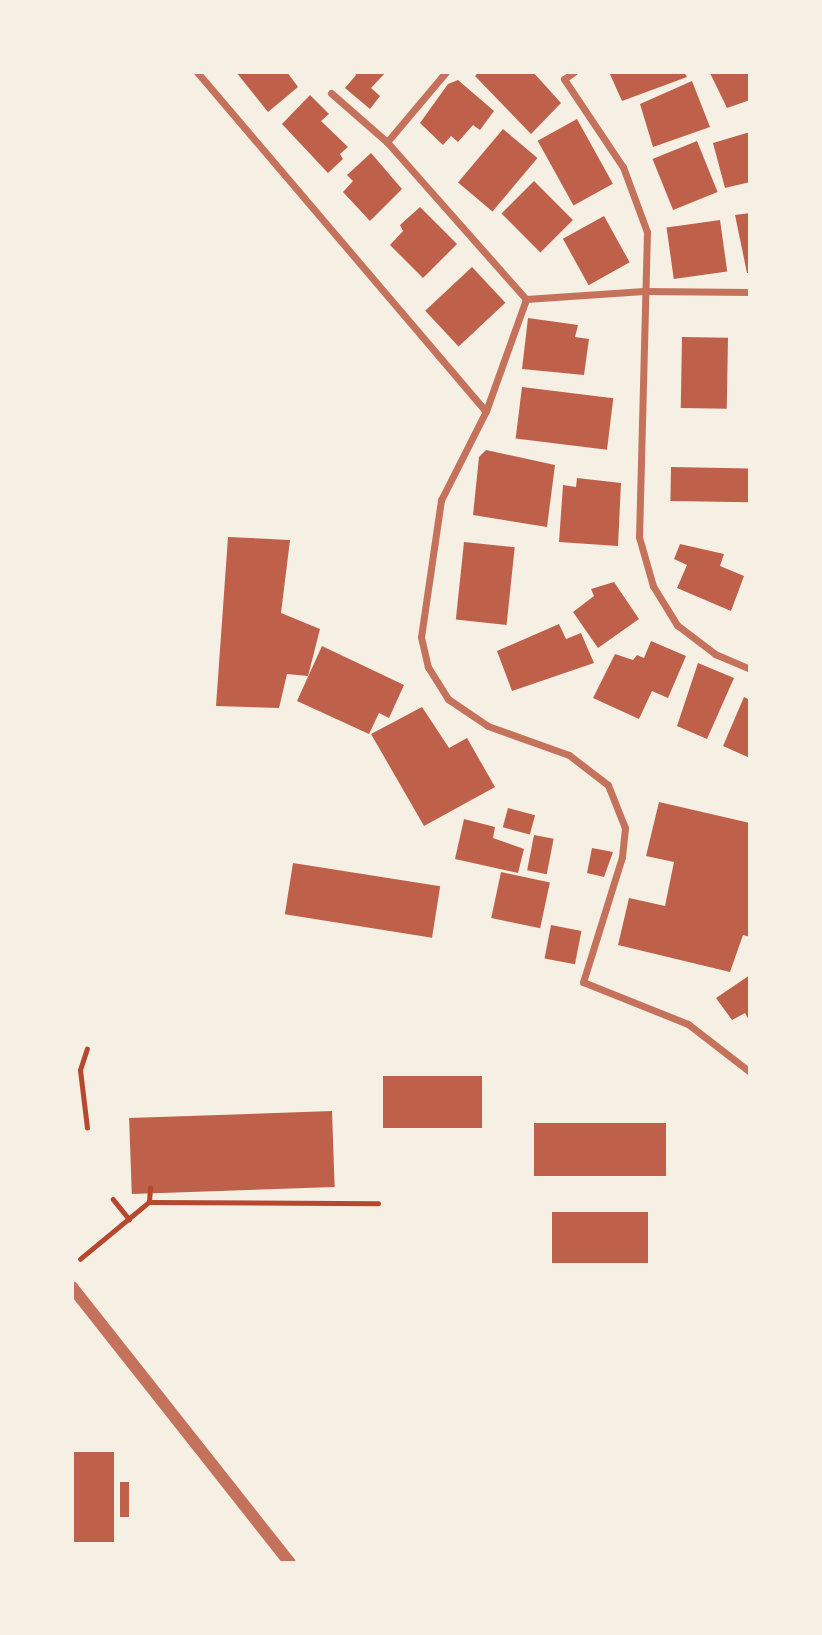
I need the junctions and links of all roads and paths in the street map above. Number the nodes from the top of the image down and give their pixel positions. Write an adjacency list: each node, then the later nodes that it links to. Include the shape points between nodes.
1 (197, 72): 11 (street)
2 (446, 72): 7 (street)
3 (556, 72): 5 (street)
4 (574, 72): 5 (street)
5 (564, 79): 8 (street, via 622,167 647,232)
6 (331, 93): 7 (street)
7 (387, 142): 10 (street)
8 (645, 291): 9 (street); 10 (street); 12 (street, via 639,537 653,586 677,625 715,654)
9 (750, 292)
10 (526, 299): 11 (street)
11 (486, 411): 14 (street, via 441,500 421,637 428,667 449,699 488,726 569,755 608,785 625,828 622,857 583,982 688,1024)
12 (750, 669)
13 (87, 1049): 15 (path, via 80,1070)
14 (750, 1072)
15 (87, 1128)
16 (150, 1188): 18 (path)
17 (113, 1199): 20 (path)
18 (149, 1202): 19 (path); 20 (path)
19 (378, 1203)
20 (129, 1219): 21 (path)
21 (80, 1259)
22 (72, 1287): 23 (street)
23 (290, 1563)

